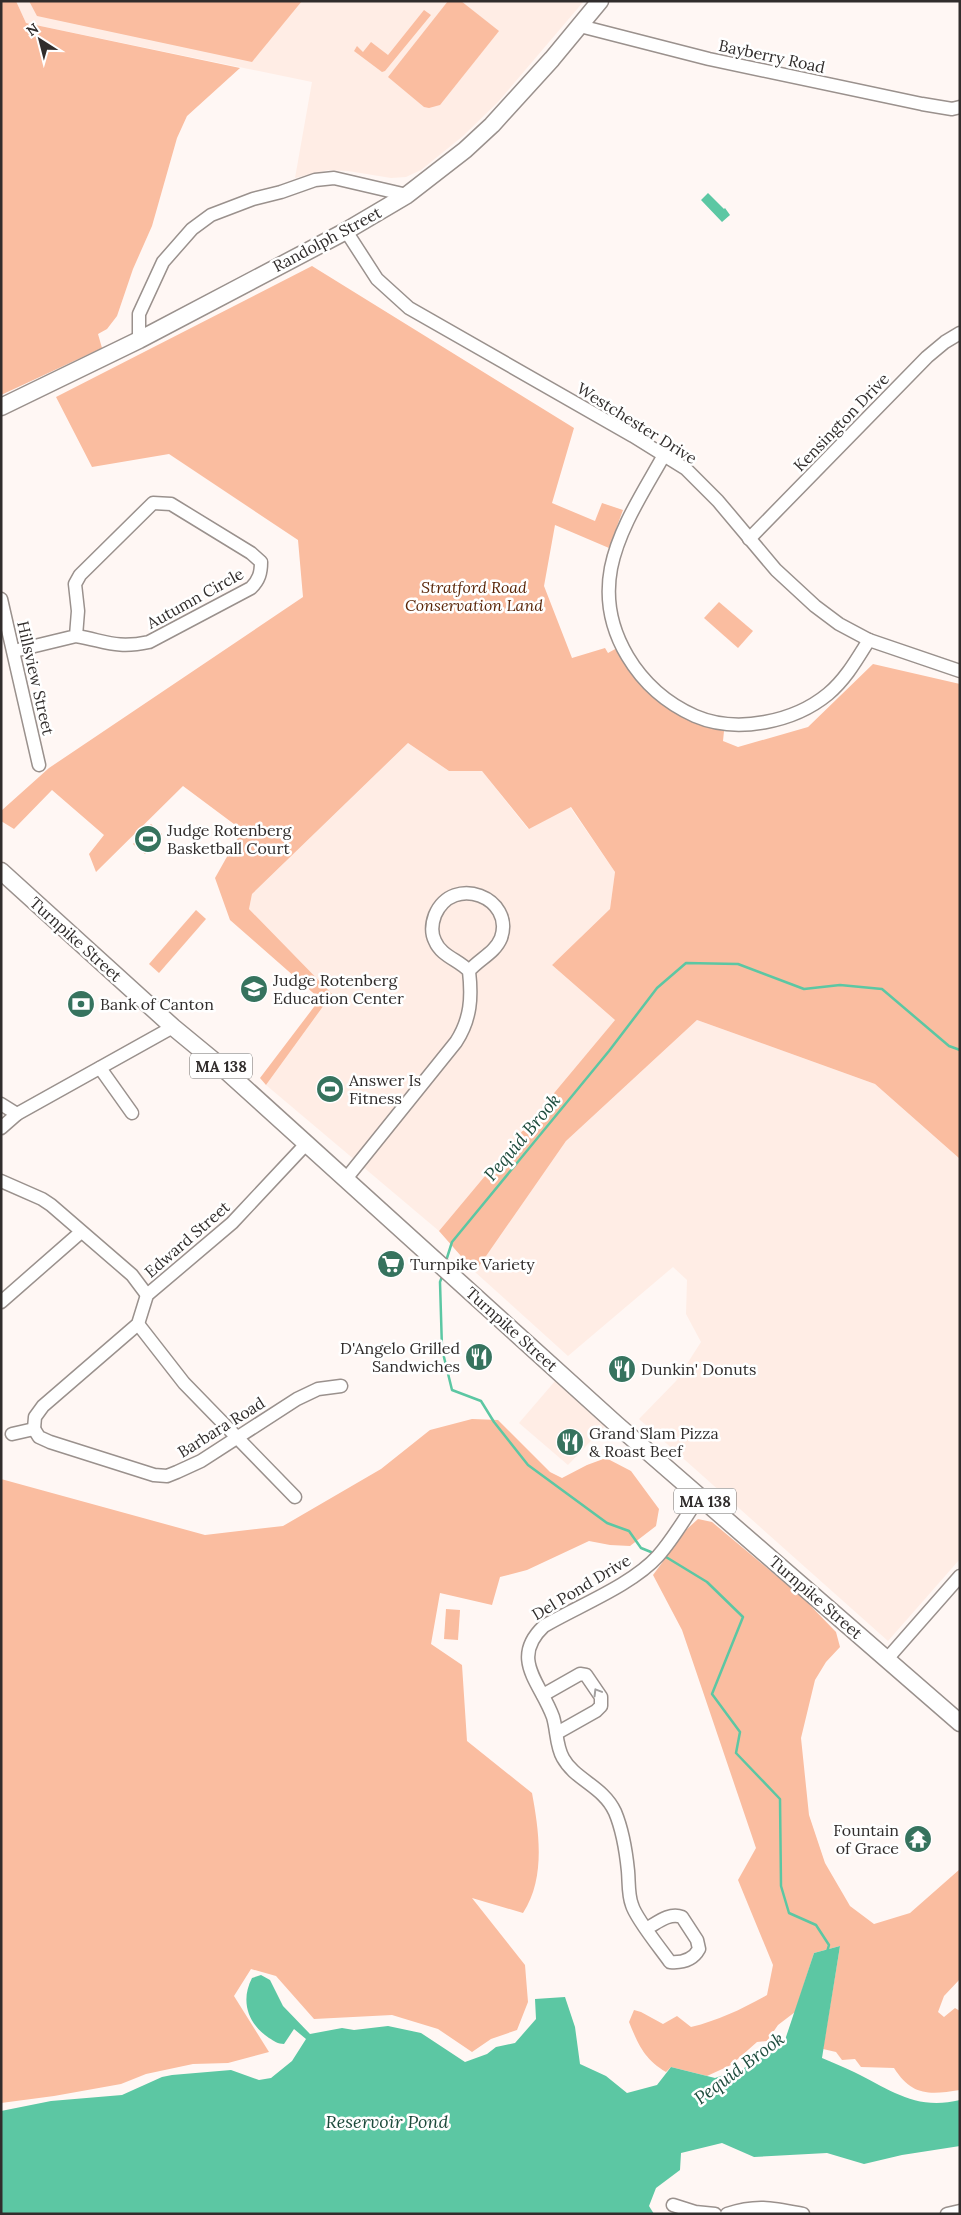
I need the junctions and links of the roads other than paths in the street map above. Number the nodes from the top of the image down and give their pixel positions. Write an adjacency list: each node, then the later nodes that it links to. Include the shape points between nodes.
1 (600, 1): 2 (main road, Randolph Street)
2 (580, 26): 3 (street, Bayberry Road, via 709,59 922,104 952,109); 4 (main road, Randolph Street, via 492,125)
3 (960, 107)
4 (407, 195): 5 (main road, Randolph Street); 7 (street, via 334,178 315,180 211,215 192,229 163,262 139,314)
5 (346, 231): 7 (main road, Randolph Street); 9 (street, Westchester Drive, via 377,278 409,308)
6 (960, 333): 10 (street, Kensington Drive, via 927,357)
7 (139, 340): 8 (main road, Randolph Street)
8 (1, 407)
9 (664, 455): 10 (street, Westchester Drive, via 701,483); 13 (street, via 618,544 611,569 610,596 613,620 627,654 642,678 658,693 696,716 717,722 760,723 785,718 808,708 842,681)
10 (749, 539): 13 (street, Westchester Drive, via 776,570 815,606)
11 (1, 599): 14 (street, Hillsview Street)
12 (76, 636): 12 (street, Autumn Circle, via 75,584 80,575 153,503 171,504 261,562 261,573 251,588 149,642 116,646); 14 (street, Autumn Circle)
13 (868, 640): 15 (street, Westchester Drive)
14 (14, 651): 16 (street, Hillsview Street)
15 (960, 671)
16 (39, 765)
17 (1, 871): 19 (main road, Turnpike Street / MA 138)
18 (469, 970): 18 (street, via 496,947 502,928 498,912 488,899 480,894 463,892 453,895 438,909 432,934 441,950); 26 (street, via 470,1008 462,1034)
19 (173, 1027): 20 (street); 25 (main road, Turnpike Street / MA 138)
20 (100, 1068): 22 (street); 23 (street)
21 (1, 1104): 23 (street)
22 (132, 1112)
23 (16, 1114): 24 (street)
24 (1, 1128)
25 (306, 1144): 26 (main road, Turnpike Street / MA 138); 30 (street, Edward Street, via 232,1223)
26 (345, 1180): 37 (main road, Turnpike Street / MA 138)
27 (6, 1183): 28 (street); 29 (street, via 42,1199)
28 (1, 1195)
29 (81, 1232): 30 (street, via 132,1275); 31 (street)
30 (147, 1295): 32 (street, Edward Street)
31 (1, 1302)
32 (138, 1324): 34 (street, via 43,1406 35,1417); 36 (street, via 184,1383)
33 (341, 1386): 36 (street, Barbara Road, via 318,1389 297,1399)
34 (34, 1428): 35 (street); 36 (street, Barbara Road, via 39,1436 50,1442 161,1476 201,1460)
35 (12, 1434)
36 (236, 1436): 38 (street)
37 (700, 1496): 40 (main road, Turnpike Street / MA 138); 41 (street, Del Pond Drive, via 658,1556 648,1565 536,1633 527,1657 533,1678)
38 (294, 1497)
39 (960, 1576): 40 (street)
40 (887, 1659): 42 (main road, Turnpike Street / MA 138)
41 (543, 1695): 43 (street, Del Pond Drive); 43 (street, one-way to 41, via 596,1711 601,1697 586,1675 580,1674)
42 (960, 1723)
43 (558, 1733): 44 (street, Del Pond Drive, via 563,1758 599,1789 613,1809 625,1844 632,1905)
44 (646, 1929)
45 (673, 2205): 47 (street)
46 (960, 2211): 50 (street)
47 (715, 2214)
48 (727, 2214): 49 (street, via 748,2207)
49 (803, 2214)
50 (947, 2214)

